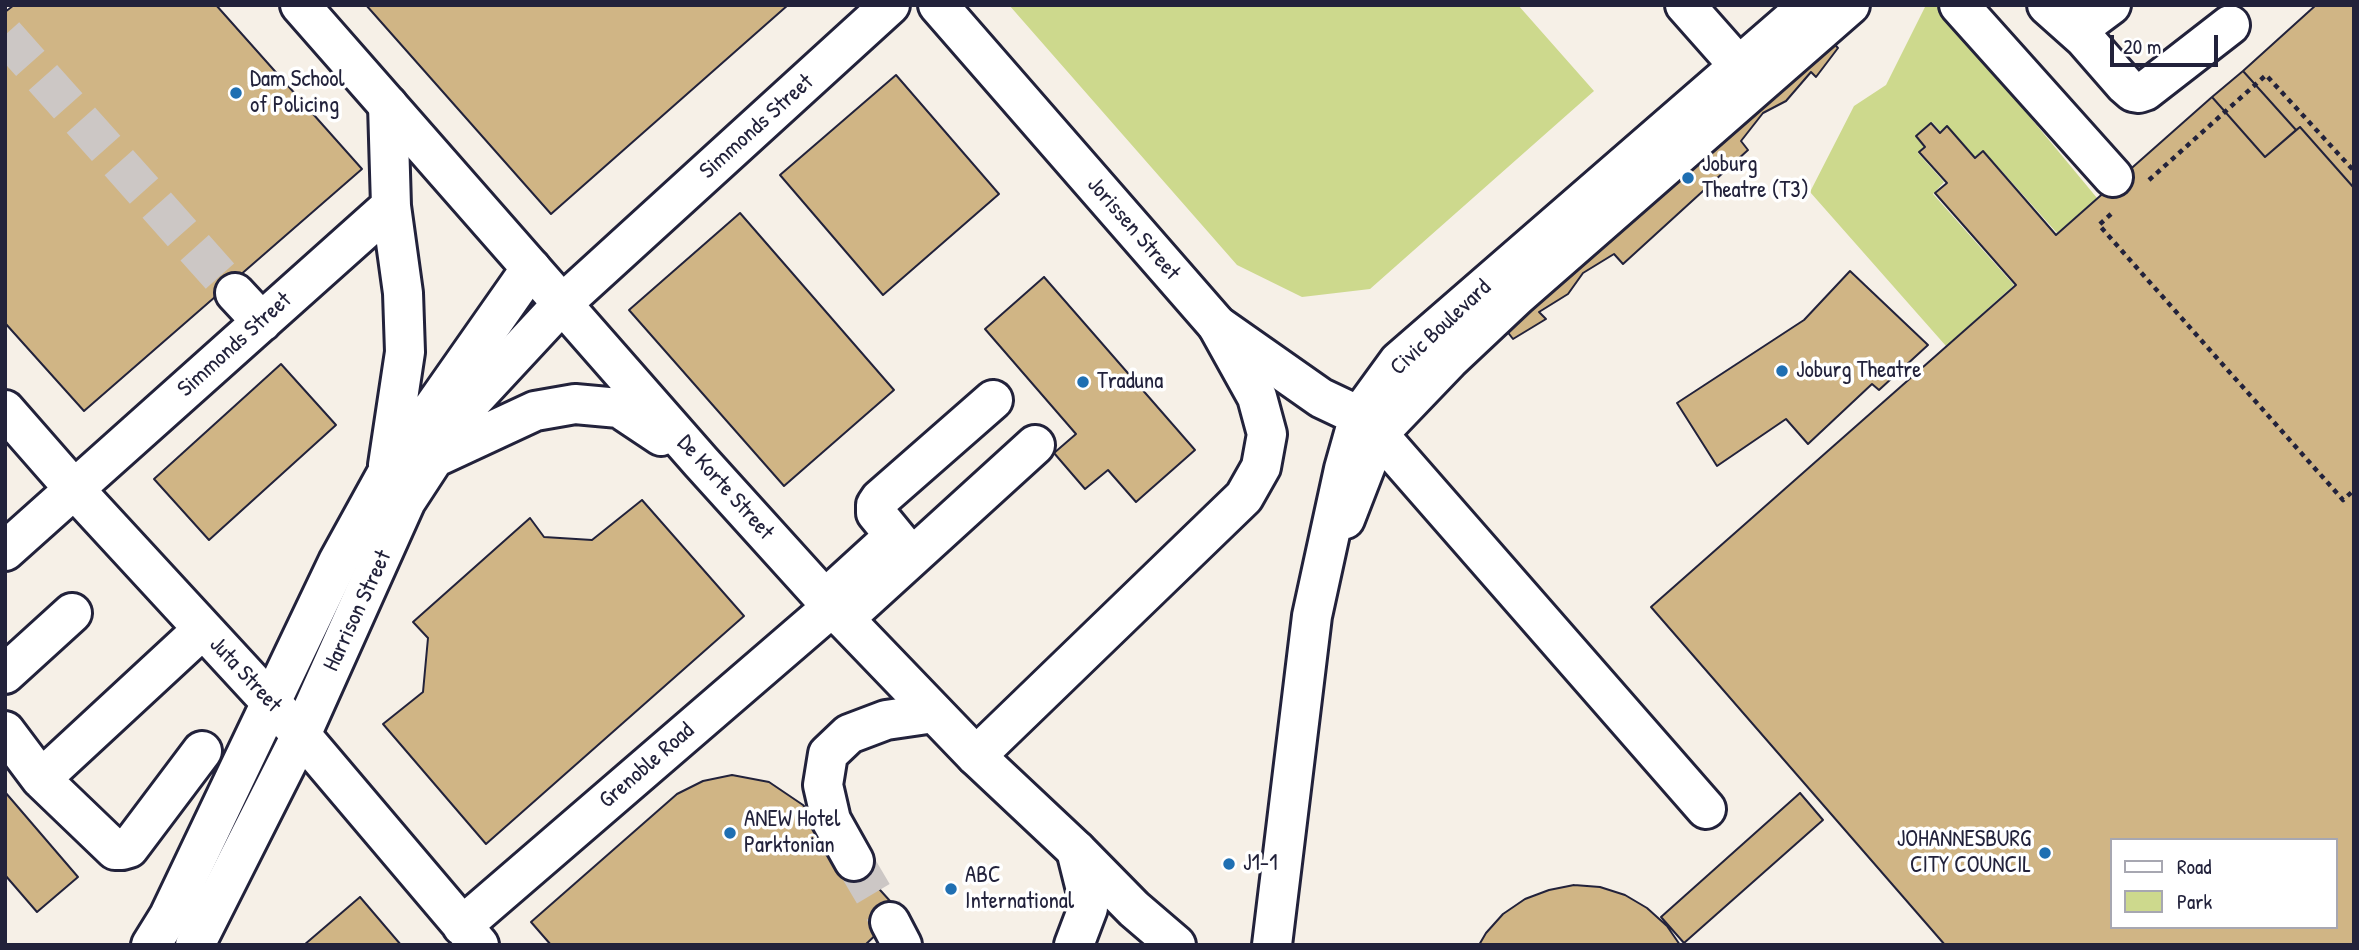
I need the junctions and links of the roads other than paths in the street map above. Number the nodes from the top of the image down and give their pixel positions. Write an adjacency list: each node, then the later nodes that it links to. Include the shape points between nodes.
1 (300, 5): 13 (main road, De Korte Street)
2 (890, 5): 18 (main road, Simmonds Street)
3 (938, 5): 20 (main road, Jorissen Street)
4 (1685, 5): 12 (main road)
5 (1850, 5): 23 (main road, via 1449,360)
6 (1959, 5): 14 (main road)
7 (2048, 5): 11 (main road)
8 (2111, 5): 11 (main road)
9 (1795, 12): 12 (main road, Civic Boulevard)
10 (2230, 25): 11 (main road, via 2139,93 2125,85)
11 (2076, 31)
12 (1739, 66): 23 (main road, Civic Boulevard, via 1399,361)
13 (388, 106): 15 (main road); 16 (main road, De Korte Street)
14 (2124, 191)
15 (391, 205): 19 (main road, Simmonds Street); 27 (main road, via 403,293 405,352)
16 (531, 268): 18 (main road, De Korte Street); 27 (main road)
17 (235, 293): 19 (main road)
18 (562, 304): 25 (main road, Harrison Street, via 470,403); 26 (main road, De Korte Street)
19 (262, 322): 28 (main road, Simmonds Street)
20 (1217, 325): 23 (main road, Jorissen Street, via 1321,398); 40 (main road, via 1257,397 1267,435 1261,467 1244,497)
21 (993, 400): 29 (main road, via 876,505 876,513)
22 (5, 410): 28 (main road, Juta Street)
23 (1369, 425): 42 (main road); 50 (main road, Civic Boulevard, via 1344,468 1312,616); 51 (main road, via 1345,516)
24 (1035, 445): 29 (main road, Grenoble Road)
25 (435, 458): 26 (main road, via 534,411 575,404 619,408); 38 (main road, Harrison Street, via 406,501)
26 (701, 462): 31 (main road, De Korte Street)
27 (386, 475): 35 (main road)
28 (75, 490): 30 (main road, Simmonds Street); 33 (main road, Juta Street)
29 (903, 547): 31 (main road, Grenoble Road)
30 (5, 551)
31 (834, 608): 36 (main road, De Korte Street); 45 (main road, Grenoble Road)
32 (72, 613): 34 (main road)
33 (203, 629): 35 (main road, Juta Street); 41 (main road)
34 (5, 674)
35 (270, 701): 38 (main road, Juta Street); 46 (main road)
36 (934, 713): 40 (main road, De Korte Street); 44 (main road, via 886,720 849,734 828,754 823,785 831,820)
37 (5, 731): 41 (main road)
38 (301, 735): 45 (main road, Juta Street); 47 (main road, Harrison Street)
39 (202, 751): 41 (main road, via 129,848 115,850)
40 (976, 756): 43 (main road, De Korte Street)
41 (41, 779)
42 (1706, 809)
43 (1076, 850): 48 (main road, via 1088,908); 49 (main road, De Korte Street)
44 (854, 861)
45 (471, 935)
46 (151, 945)
47 (195, 945)
48 (1074, 945)
49 (1176, 945)
50 (1272, 945)
51 (1290, 945)

